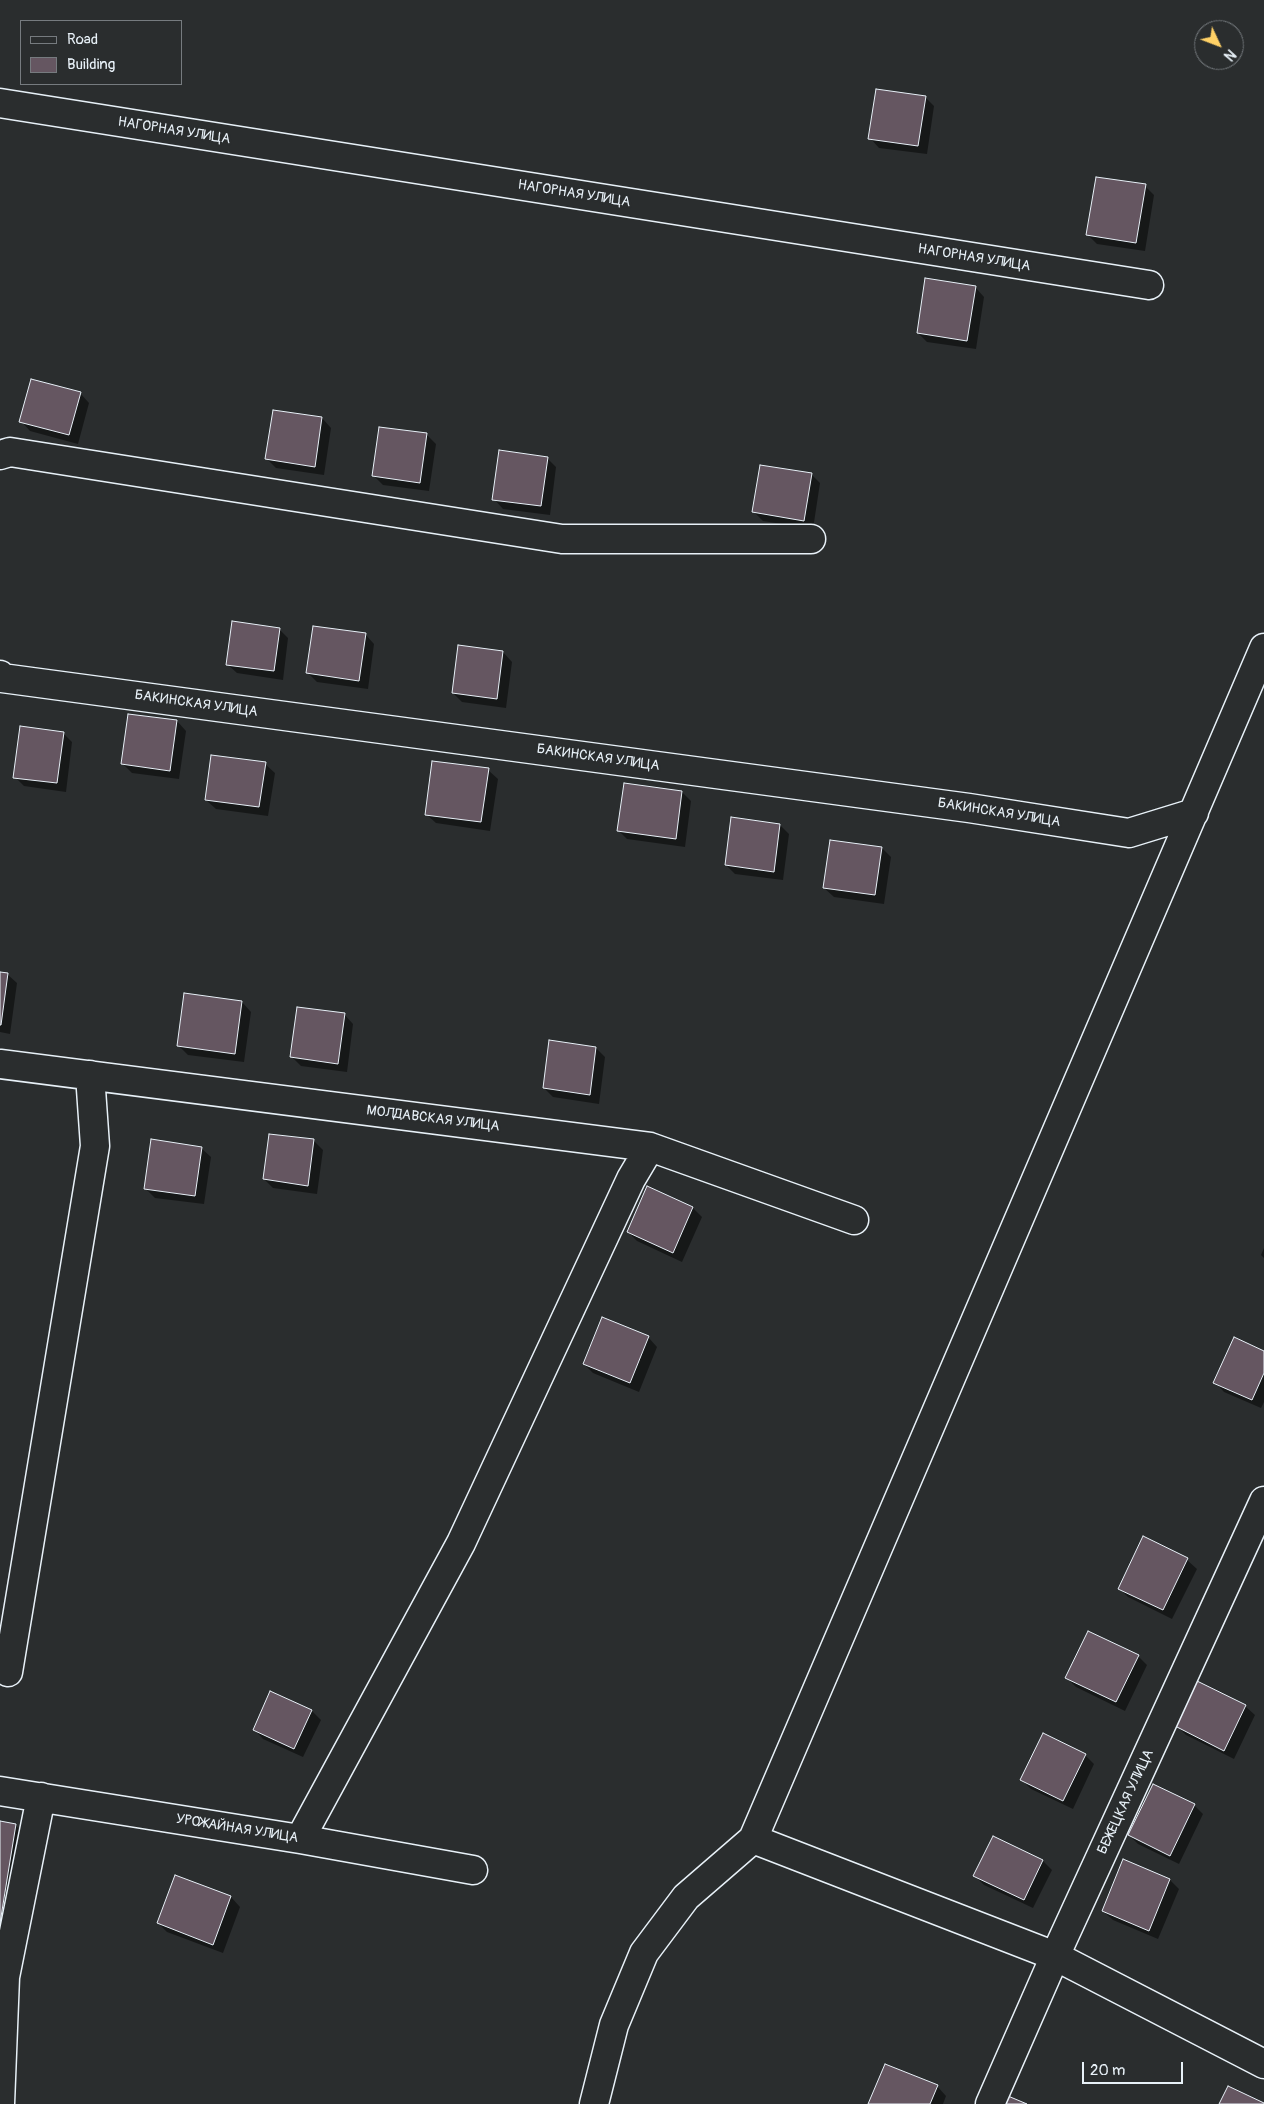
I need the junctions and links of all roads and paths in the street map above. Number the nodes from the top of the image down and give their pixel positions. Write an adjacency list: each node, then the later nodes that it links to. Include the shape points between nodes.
1 (0, 104): 2 (street, НАГОРНАЯ УЛИЦА)
2 (1149, 285)
3 (0, 456): 4 (street, via 10,452 562,539)
4 (811, 539)
5 (1264, 648): 7 (street)
6 (0, 675): 8 (street, БАКИНСКАЯ УЛИЦА, via 2,678 1128,832)
7 (1257, 683): 8 (street)
8 (1194, 813): 18 (street)
9 (0, 1064): 10 (street, МОЛДАВСКАЯ УЛИЦА)
10 (90, 1075): 11 (street, МОЛДАВСКАЯ УЛИЦА); 14 (street, via 95,1146)
11 (650, 1147): 12 (street, МОЛДАВСКАЯ УЛИЦА); 17 (street, via 631,1179 460,1543)
12 (854, 1220)
13 (1264, 1501): 20 (street, БЕЖЕЦКАЯ УЛИЦА)
14 (8, 1672)
15 (0, 1791): 16 (street, УРОЖАЙНАЯ УЛИЦА)
16 (40, 1797): 17 (street, УРОЖАЙНАЯ УЛИЦА); 21 (street, via 5,1977)
17 (300, 1839): 19 (street, УРОЖАЙНАЯ УЛИЦА)
18 (753, 1839): 20 (street); 24 (street, via 686,1897 644,1953 614,2025)
19 (473, 1870)
20 (1055, 1956): 22 (street); 25 (street, БЕЖЕЦКАЯ УЛИЦА)
21 (2, 2058): 23 (street)
22 (1264, 2064)
23 (0, 2104)
24 (594, 2104)
25 (990, 2104)

